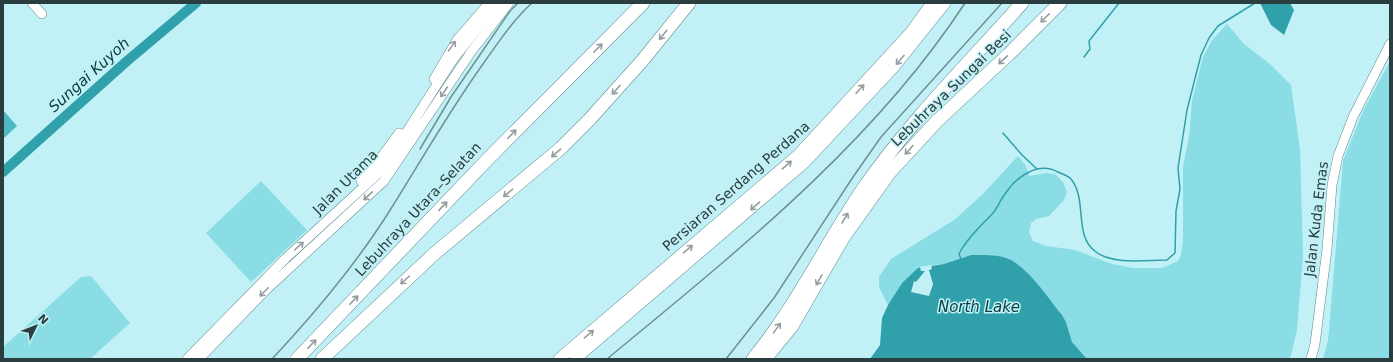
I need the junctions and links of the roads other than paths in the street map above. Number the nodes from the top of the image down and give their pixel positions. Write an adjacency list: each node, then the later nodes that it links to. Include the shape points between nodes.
1 (32, 3): 11 (street)
2 (489, 3): 13 (street, one-way to 2, via 389,148 454,45)
3 (498, 3): 13 (street, Jalan Utama, via 452,60 379,172)
4 (509, 3): 16 (street, Jalan Utama, one-way to 16, via 471,52 384,181 267,289)
5 (643, 3): 17 (highway, Lebuhraya Utara–Selatan, one-way to 5, via 485,162)
6 (689, 3): 18 (highway, one-way to 18, via 642,61 576,134 434,254)
7 (932, 3): 14 (main road, Persiaran Serdang Perdana, one-way to 7, via 798,155 911,32)
8 (946, 3): 14 (main road, Persiaran Serdang Perdana, one-way to 14, via 893,68 805,162)
9 (1022, 3): 21 (highway, Lebuhraya Sungai Besi, one-way to 9, via 784,317 847,215 884,162 927,109)
10 (1060, 3): 22 (highway, Lebuhraya Sungai Besi, one-way to 22, via 937,121 890,172 843,238 792,326)
11 (42, 14)
12 (1390, 44): 23 (street, Jalan Kuda Emas, via 1353,117 1338,156 1332,185 1315,344)
13 (333, 214): 15 (street, Jalan Utama, one-way to 13)
14 (640, 297): 19 (main road, Persiaran Serdang Perdana, one-way to 14); 20 (main road, Persiaran Serdang Perdana)
15 (187, 359)
16 (199, 359)
17 (298, 359)
18 (322, 359)
19 (559, 359)
20 (575, 359)
21 (753, 359)
22 (765, 359)
23 (1310, 359)

